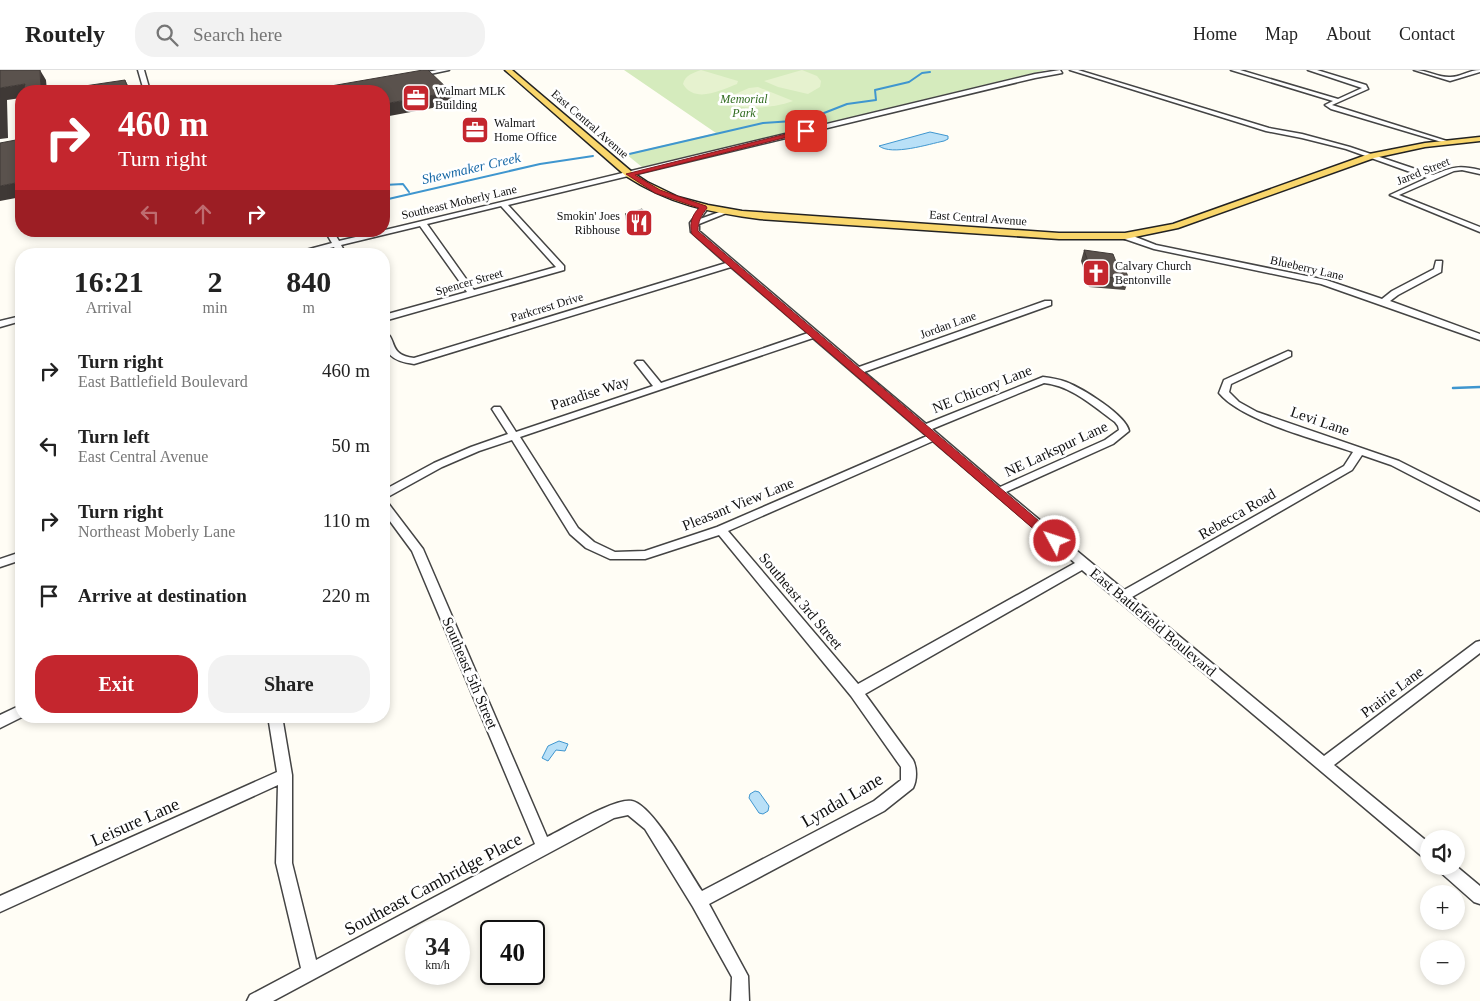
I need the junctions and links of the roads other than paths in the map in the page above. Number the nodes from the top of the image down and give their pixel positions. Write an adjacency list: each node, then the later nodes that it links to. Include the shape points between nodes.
1 (141, 70): 12 (street)
2 (446, 70): 10 (street)
3 (508, 70): 19 (main road, East Central Avenue)
4 (1072, 70): 9 (street, Southeast Moberly Lane); 14 (street, via 1256,127)
5 (1234, 70): 13 (street)
6 (1311, 70): 13 (street, via 1366,88)
7 (1417, 70): 8 (street, via 1450,80)
8 (1480, 70)
9 (1057, 71): 11 (street); 11 (street, Southeast Moberly Lane); 14 (street, via 1265,132)
10 (412, 76)
11 (1035, 76): 19 (street, Southeast Moberly Lane)
12 (145, 85)
13 (1336, 100): 16 (street, via 1328,105)
14 (1314, 139): 17 (street)
15 (1480, 140): 16 (main road, East Central Avenue)
16 (1447, 142): 17 (main road, East Central Avenue)
17 (1372, 156): 20 (street); 28 (main road, East Central Avenue, via 1175,226)
18 (1480, 172): 20 (street, Jared Street, via 1462,168)
19 (629, 174): 21 (street, Southeast Moberly Lane); 22 (main road, East Central Avenue, via 658,192)
20 (1432, 177): 26 (street, Jared Street, via 1393,194)
21 (503, 204): 24 (street, Southeast Moberly Lane); 36 (street, Spencer Street, via 561,268)
22 (704, 208): 23 (main road, East Central Avenue); 25 (street)
23 (725, 212): 25 (street); 28 (main road, East Central Avenue, via 1059,236)
24 (422, 223): 27 (street, Southeast Moberly Lane); 36 (street)
25 (694, 223): 35 (street, East Battlefield Boulevard, via 695,232)
26 (1478, 228)
27 (390, 231)
28 (1125, 236): 37 (street, Blueberry Lane, via 1154,246 1323,282)
29 (332, 237): 31 (street)
30 (365, 237): 31 (street, Southeast Moberly Lane)
31 (336, 244): 32 (street, Southeast Moberly Lane); 33 (street)
32 (320, 248)
33 (338, 248)
34 (1439, 263): 37 (street, via 1438,270)
35 (731, 264): 42 (street, East Battlefield Boulevard); 44 (street, Parkcrest Drive, via 414,360 401,360)
36 (472, 293): 39 (street, Spencer Street)
37 (1384, 302): 43 (street, Blueberry Lane)
38 (1048, 303): 47 (street, Jordan Lane)
39 (390, 316)
40 (15, 320): 41 (street)
41 (0, 324)
42 (812, 335): 47 (street, East Battlefield Boulevard); 48 (street, Paradise Way)
43 (1480, 337)
44 (390, 347)
45 (1288, 354): 54 (street, Levi Lane, via 1227,382 1224,393 1254,414)
46 (640, 363): 48 (street)
47 (857, 371): 50 (street, East Battlefield Boulevard)
48 (659, 387): 52 (street, Paradise Way)
49 (497, 409): 52 (street, Pleasant View Lane)
50 (924, 429): 51 (street, NE Chicory Lane, via 1043,380 1053,380 1069,385 1118,420); 53 (street, East Battlefield Boulevard)
51 (1124, 431): 56 (street, NE Larkspur Lane, via 1109,442)
52 (514, 435): 55 (street, Paradise Way, via 475,448); 59 (street, Pleasant View Lane, via 574,531 590,545 614,556 645,555)
53 (933, 437): 56 (street, East Battlefield Boulevard); 59 (street, Pleasant View Lane)
54 (1359, 451): 57 (street, Levi Lane, via 1410,469); 63 (street, Rebecca Road, via 1348,468)
55 (390, 492)
56 (998, 492): 62 (street, East Battlefield Boulevard)
57 (1480, 507)
58 (390, 514): 72 (street, Southeast 5th Street, via 417,549)
59 (721, 530): 65 (street, Southeast 3rd Street)
60 (15, 558): 61 (street)
61 (0, 563)
62 (1083, 564): 63 (street, East Battlefield Boulevard); 65 (street)
63 (1123, 596): 69 (street, East Battlefield Boulevard)
64 (1480, 646): 69 (street, Prairie Lane)
65 (856, 692): 75 (street, Lyndal Lane, via 908,764 908,783 879,806)
66 (15, 714): 67 (street)
67 (0, 722)
68 (276, 723): 70 (street)
69 (1323, 765): 71 (street, East Battlefield Boulevard)
70 (285, 775): 76 (street, Leisure Lane); 77 (street, via 284,863)
71 (1420, 846)
72 (544, 847): 75 (street, Southeast Cambridge Place, via 611,812 630,807 650,824); 77 (street, Southeast Cambridge Place)
73 (1455, 875): 74 (street)
74 (1480, 896)
75 (700, 901): 79 (street, via 740,976)
76 (0, 904)
77 (311, 972): 78 (street, Southeast Cambridge Place)
78 (256, 1001)
79 (740, 1001)

